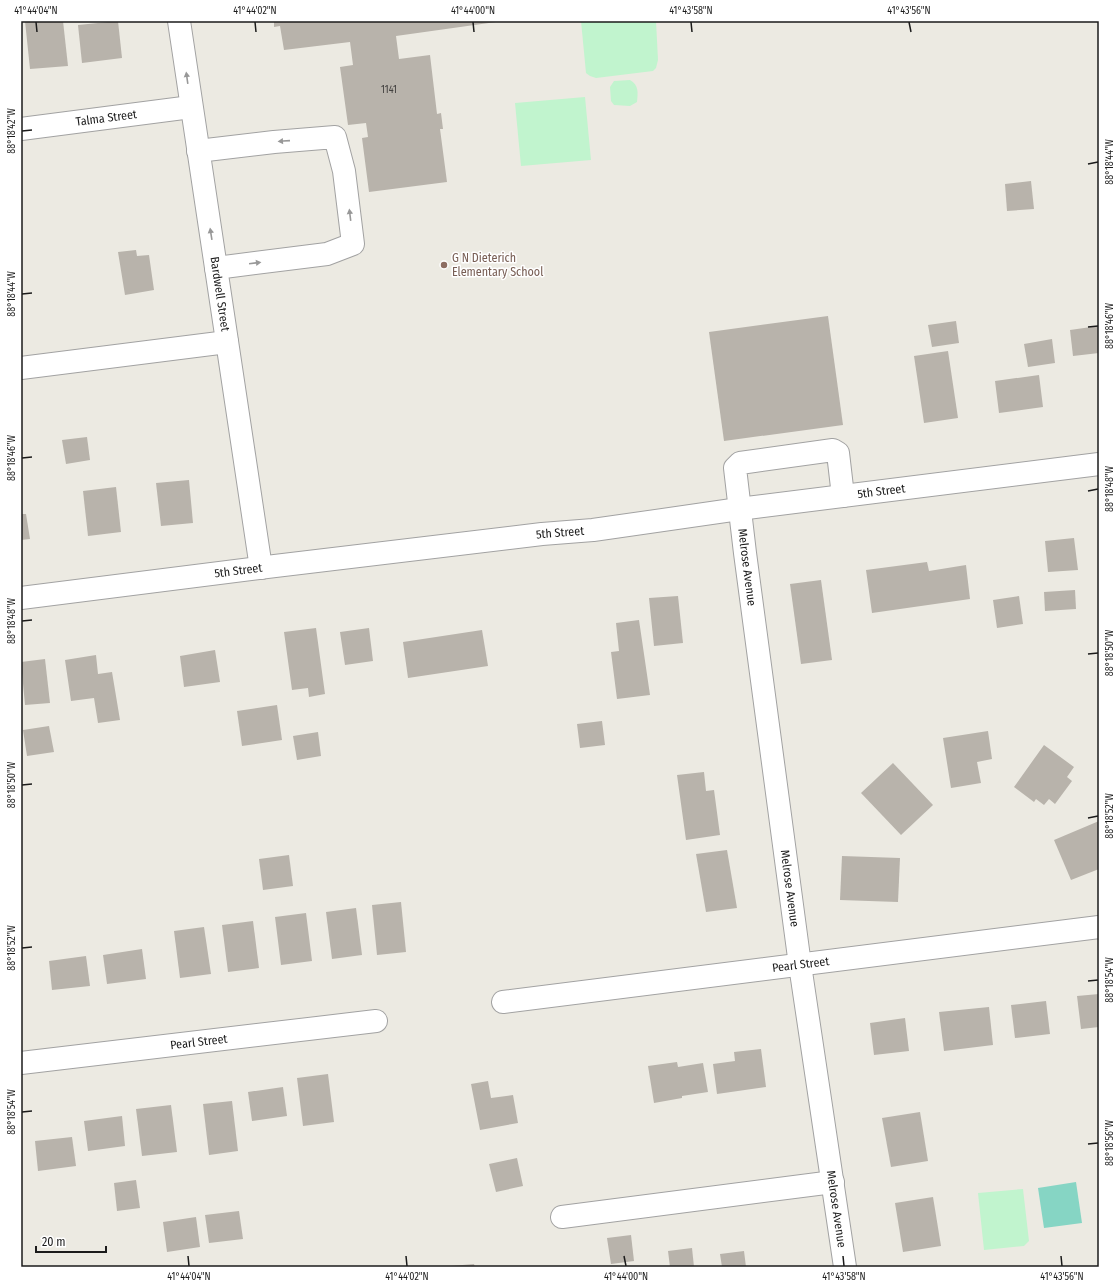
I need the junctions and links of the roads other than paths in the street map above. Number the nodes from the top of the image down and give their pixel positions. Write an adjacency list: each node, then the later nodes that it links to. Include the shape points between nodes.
1 (179, 21): 2 (street, Bardwell Street, one-way to 1)
2 (192, 107): 3 (street, Talma Street); 4 (street, Bardwell Street)
3 (21, 129)
4 (198, 152): 5 (street, Bardwell Street, one-way to 4); 5 (street, one-way to 4, via 327,254 353,244 344,171 335,137)
5 (216, 268): 6 (street, Bardwell Street)
6 (227, 342): 7 (street); 11 (street, Bardwell Street)
7 (21, 368)
8 (1099, 464): 9 (street, 5th Street)
9 (843, 496): 10 (street, 5th Street); 10 (street, Melrose Avenue, via 838,453 834,450 740,463 735,468)
10 (739, 509): 11 (street, 5th Street, via 593,530); 14 (street, Melrose Avenue)
11 (261, 568): 12 (street, 5th Street)
12 (21, 598)
13 (1099, 927): 14 (street, Pearl Street)
14 (800, 964): 15 (street, Pearl Street); 18 (street, Melrose Avenue)
15 (502, 1002)
16 (376, 1021): 17 (street, Pearl Street)
17 (21, 1063)
18 (833, 1182): 19 (street); 20 (street, Melrose Avenue)
19 (562, 1217)
20 (845, 1267)

